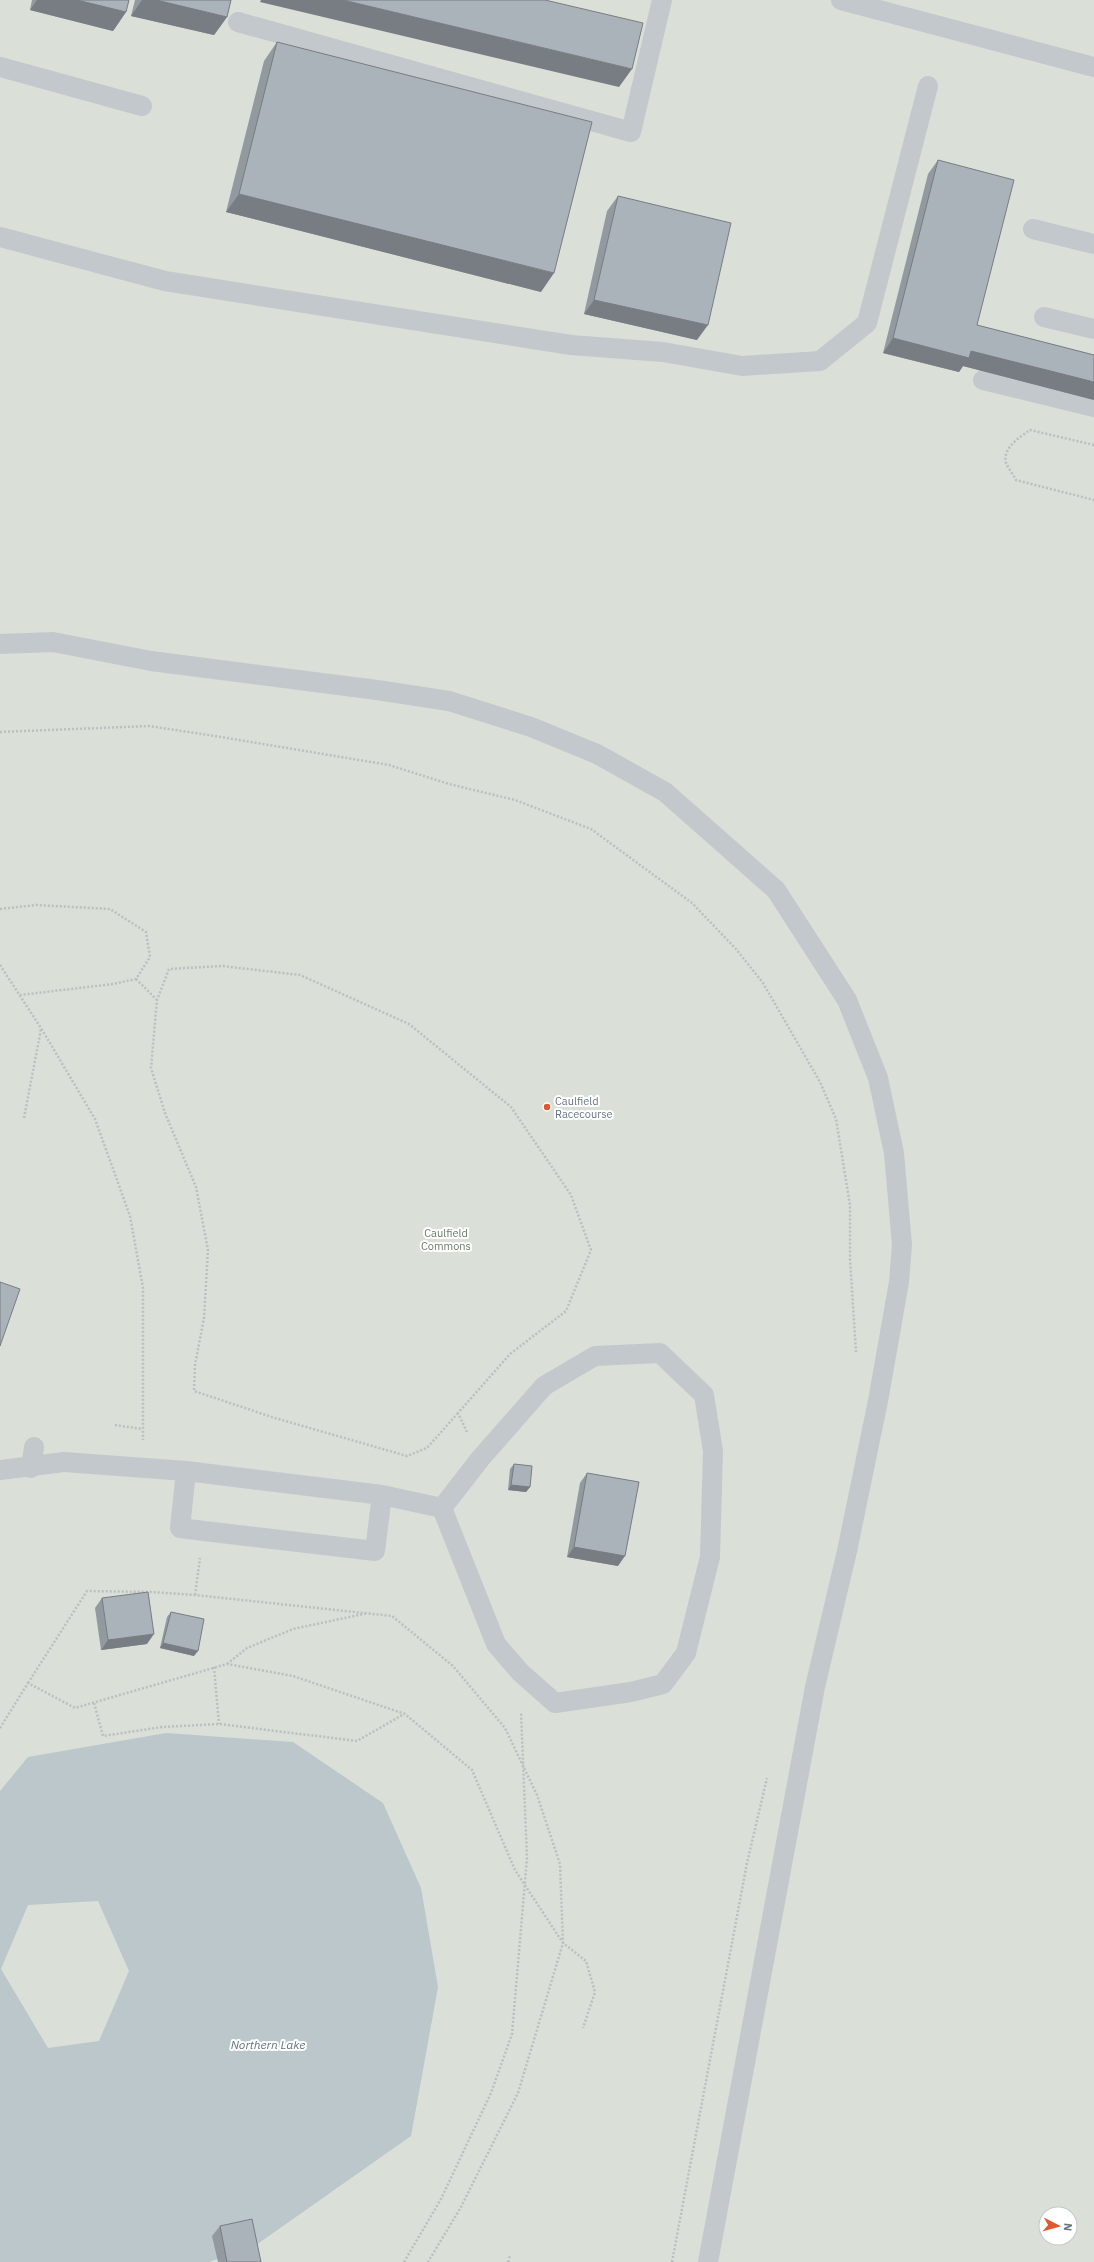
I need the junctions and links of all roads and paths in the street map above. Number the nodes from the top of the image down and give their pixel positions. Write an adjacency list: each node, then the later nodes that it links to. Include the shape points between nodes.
1 (662, 0): 3 (lane, via 631,132)
2 (841, 0): 5 (lane)
3 (238, 22)
4 (0, 67): 7 (lane)
5 (1094, 67)
6 (928, 86): 9 (lane, via 868,322 820,361 742,366 664,352 572,345 165,281)
7 (142, 106)
8 (1034, 229): 10 (lane)
9 (0, 237)
10 (1094, 244)
11 (1044, 317): 12 (lane)
12 (1094, 329)
13 (983, 380): 14 (lane)
14 (1094, 407)
15 (1094, 445): 16 (path, via 1030,430 1015,440 1006,453 1006,462 1016,480)
16 (1094, 500)
17 (0, 644): 57 (lane, via 53,642 151,661 449,701 531,727 597,754 665,792 776,890 847,1000 878,1078 894,1153 902,1245 899,1282 878,1401 815,1687)
18 (96, 727): 19 (path)
19 (0, 732)
20 (0, 909): 22 (path, via 36,905 110,909 146,932 150,958)
21 (0, 966): 23 (path)
22 (136, 979): 23 (path); 24 (path)
23 (20, 995): 25 (path)
24 (157, 1000): 27 (path, via 151,1068 165,1113 196,1187 208,1250 204,1318 195,1365 194,1391 275,1418 407,1456 428,1448); 27 (path, via 169,969 222,966 300,975 409,1024 511,1107 572,1195 591,1250 566,1311 510,1354)
25 (41, 1028): 26 (path); 29 (path, via 95,1119 130,1216 143,1288)
26 (24, 1118)
27 (458, 1413): 31 (path)
28 (115, 1425): 29 (path)
29 (142, 1429): 33 (path)
30 (34, 1447): 32 (lane)
31 (480, 1459): 37 (lane); 43 (lane, via 544,1386 595,1356 660,1353 704,1395 713,1451 710,1557 686,1653 663,1684 631,1692 555,1703)
32 (31, 1468): 33 (lane, via 64,1462); 34 (lane)
33 (147, 1468): 35 (lane)
34 (0, 1470)
35 (186, 1471): 36 (lane); 38 (lane, via 180,1528)
36 (382, 1495): 37 (lane); 38 (lane, via 376,1551)
37 (442, 1508): 43 (lane, via 496,1644)
38 (204, 1531): 39 (path)
39 (195, 1595): 40 (path); 44 (path, via 87,1591)
40 (370, 1612): 41 (path, via 294,1629 247,1648); 49 (path, via 392,1616 453,1666 505,1728)
41 (227, 1664): 42 (path); 46 (path, via 293,1676)
42 (214, 1667): 45 (path); 47 (path)
43 (520, 1672): 49 (path)
44 (28, 1683): 45 (path, via 74,1708); 48 (path)
45 (94, 1703): 47 (path, via 103,1736 162,1727)
46 (405, 1714): 47 (path, via 357,1741); 50 (path, via 472,1770 515,1870)
47 (219, 1724)
48 (0, 1728)
49 (523, 1766): 50 (path, via 527,1858); 51 (path, via 537,1795 560,1864)
50 (525, 1885): 51 (path); 54 (path, via 512,2034 491,2093 445,2192)
51 (563, 1943): 52 (path, via 586,1961 595,1992); 55 (path, via 518,2094 461,2207)
52 (583, 2028)
53 (510, 2254): 56 (path)
54 (404, 2262)
55 (428, 2262)
56 (508, 2262)
57 (708, 2262)

